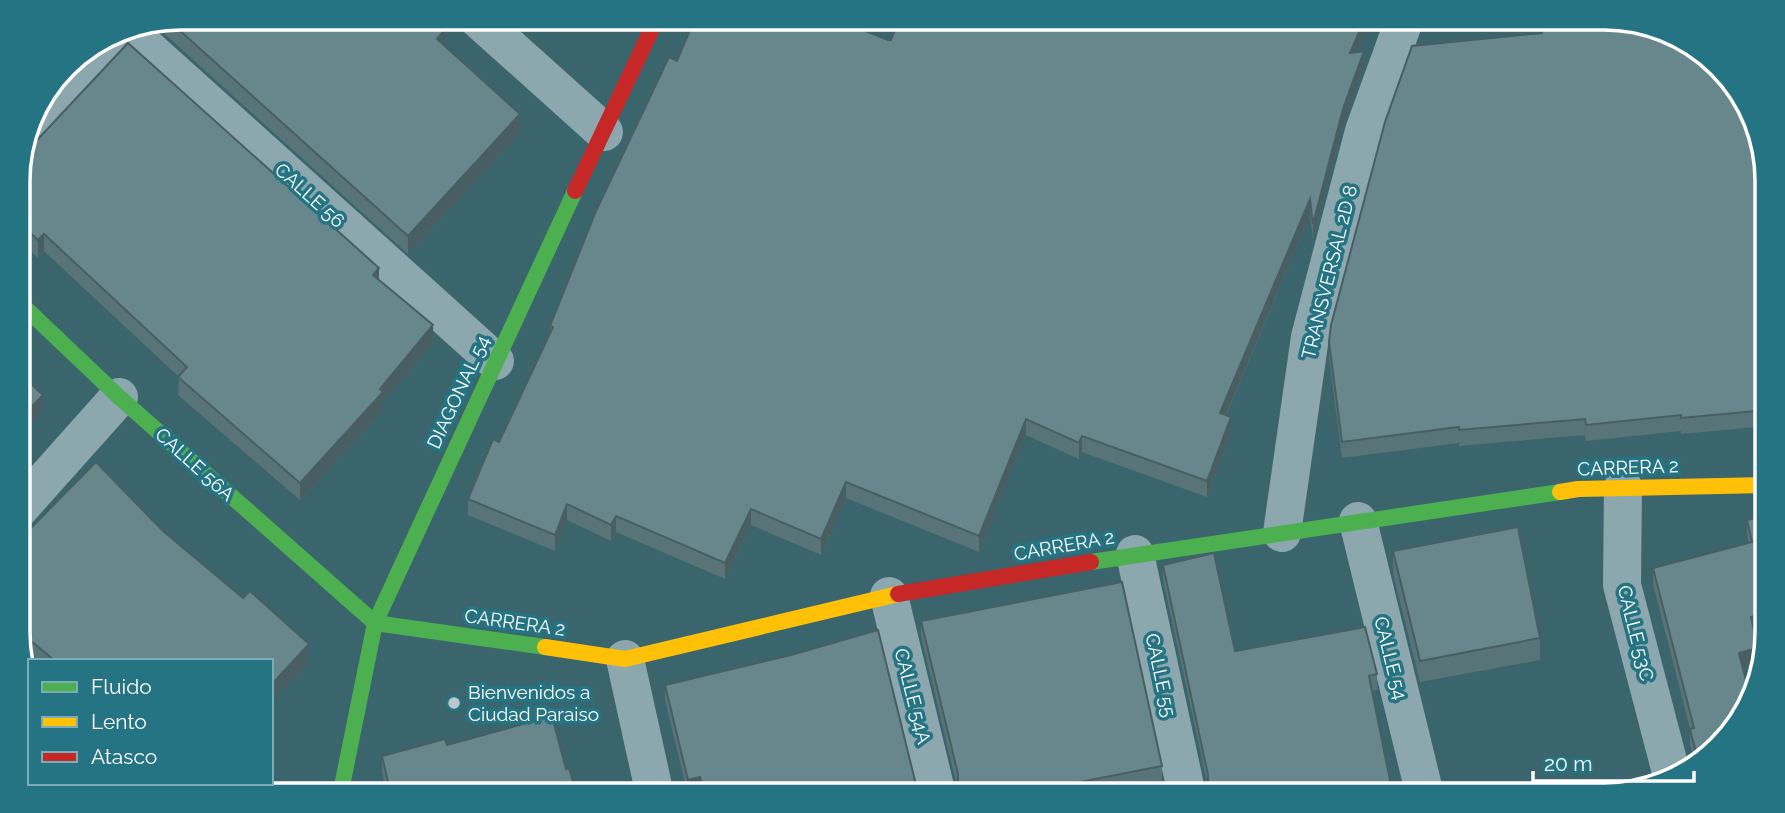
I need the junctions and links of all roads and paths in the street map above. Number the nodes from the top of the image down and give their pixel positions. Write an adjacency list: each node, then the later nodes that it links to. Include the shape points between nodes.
1 (490, 30): 7 (street)
2 (651, 30): 7 (street, DIAGONAL 54)
3 (1401, 30): 15 (street, TRANSVERSAL 2D 8, via 1364,131 1310,337)
4 (135, 37): 9 (street, CALLE 56)
5 (103, 52): 6 (street)
6 (47, 111)
7 (604, 132): 9 (street, DIAGONAL 54)
8 (30, 312): 10 (street, CALLE 56A)
9 (495, 361): 18 (street, DIAGONAL 54)
10 (120, 397): 13 (street); 18 (street, CALLE 56A)
11 (1755, 485): 12 (street, CARRERA 2)
12 (1623, 487): 14 (street, CARRERA 2, via 1578,489); 20 (street, CALLE 53C, via 1622,585)
13 (30, 497)
14 (1358, 521): 15 (street, CARRERA 2); 25 (street, CALLE 54)
15 (1282, 533): 16 (street, CARRERA 2)
16 (1135, 554): 17 (street, CARRERA 2); 24 (street, CALLE 55)
17 (889, 596): 19 (street, CARRERA 2); 23 (street, CALLE 54A)
18 (375, 623): 19 (street, CARRERA 2); 21 (street, DIAGONAL 54)
19 (625, 659): 22 (street)
20 (1670, 768)
21 (342, 783)
22 (652, 783)
23 (934, 783)
24 (1184, 783)
25 (1422, 783)

